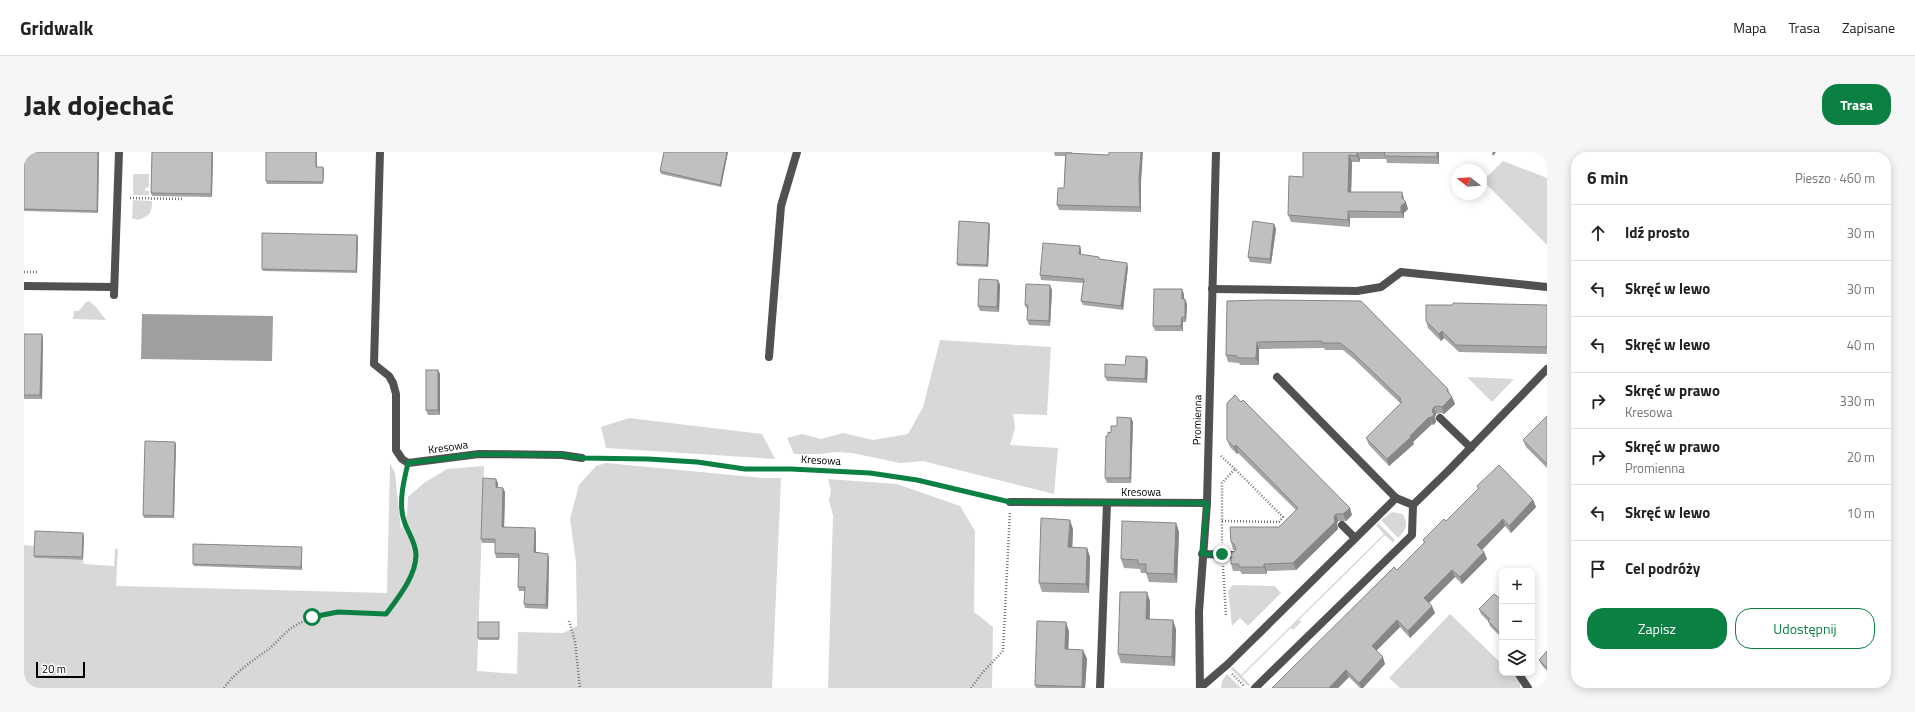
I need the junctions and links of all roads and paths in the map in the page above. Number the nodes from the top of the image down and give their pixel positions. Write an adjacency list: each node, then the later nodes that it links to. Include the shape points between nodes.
1 (119, 152): 7 (street, via 114,291)
2 (380, 152): 17 (street, via 374,364 389,376 393,383 396,394 396,450)
3 (797, 152): 10 (street, via 781,206)
4 (1216, 152): 9 (street, Promienna)
5 (130, 198): 6 (path)
6 (184, 199)
7 (24, 286)
8 (1547, 287): 9 (street, via 1401,272 1381,287 1357,291)
9 (1212, 289): 22 (street, Promienna)
10 (769, 357)
11 (1547, 369): 14 (street)
12 (1277, 376): 19 (street)
13 (1440, 418): 14 (street)
14 (1471, 448): 23 (street)
15 (1217, 453): 18 (path)
16 (582, 458): 17 (street, Kresowa, via 562,455 479,454); 20 (path, Kresowa, via 697,462 745,469 870,473 917,480)
17 (408, 463): 33 (path, via 402,489 403,517 416,555 402,592 386,614 338,612 312,617 292,628 272,647 248,664)
18 (1235, 469): 24 (path, via 1222,483); 24 (path, via 1283,517 1279,522)
19 (1396, 498): 23 (street); 26 (street)
20 (1010, 502): 21 (street, Kresowa); 35 (path, via 1003,651)
21 (1107, 503): 22 (street, Kresowa); 36 (street)
22 (1207, 503): 27 (street, Promienna)
23 (1413, 505): 38 (street, via 1412,535)
24 (1222, 521): 28 (path)
25 (1342, 525): 26 (street)
26 (1355, 538): 37 (street, via 1228,664)
27 (1202, 554): 28 (street); 37 (street, Promienna, via 1199,612)
28 (1222, 554): 29 (street); 30 (path)
29 (1233, 555)
30 (1226, 615)
31 (569, 621): 34 (path, via 575,641)
32 (1520, 676): 39 (street)
33 (224, 688)
34 (580, 688)
35 (971, 688)
36 (1100, 688)
37 (1200, 688)
38 (1255, 688)
39 (1528, 688)

